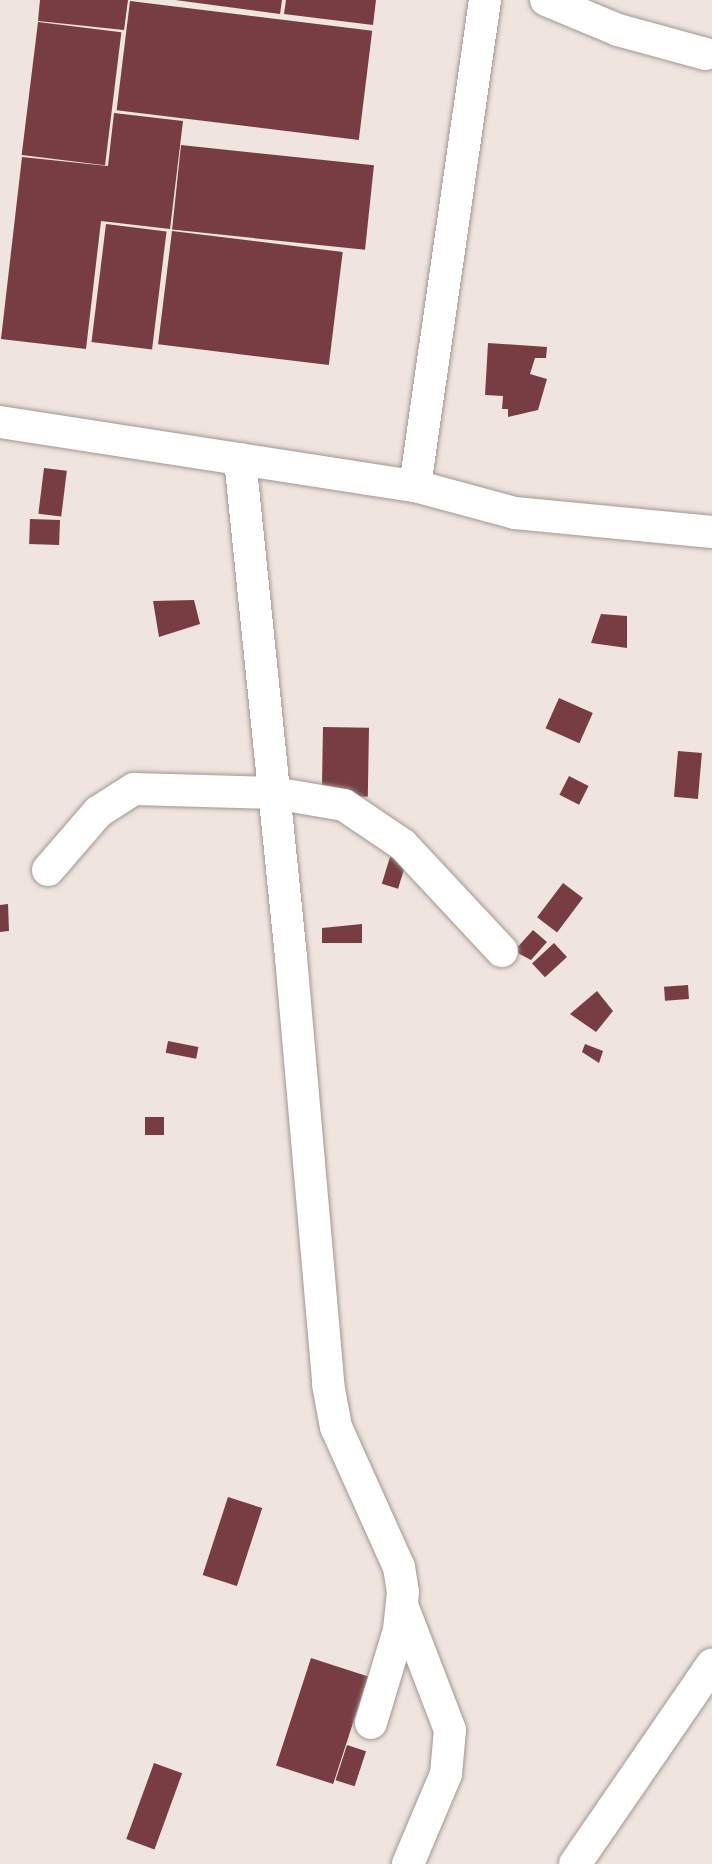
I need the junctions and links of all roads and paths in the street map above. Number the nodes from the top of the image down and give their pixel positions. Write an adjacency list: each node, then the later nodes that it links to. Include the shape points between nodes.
1 (485, 0): 6 (street)
2 (546, 0): 3 (street, via 618,30)
3 (706, 54)
4 (0, 422): 5 (street)
5 (240, 459): 6 (street); 8 (street)
6 (415, 486): 7 (street, via 515,513)
7 (712, 532)
8 (274, 793): 9 (street, via 134,789 98,812); 10 (street, via 344,804 393,838); 11 (street, via 328,1384 336,1427 399,1567)
9 (48, 870)
10 (502, 951)
11 (402, 1605): 13 (street, via 400,1630); 14 (street, via 450,1730 446,1774)
12 (712, 1665): 15 (street)
13 (371, 1723)
14 (408, 1864)
15 (575, 1864)

